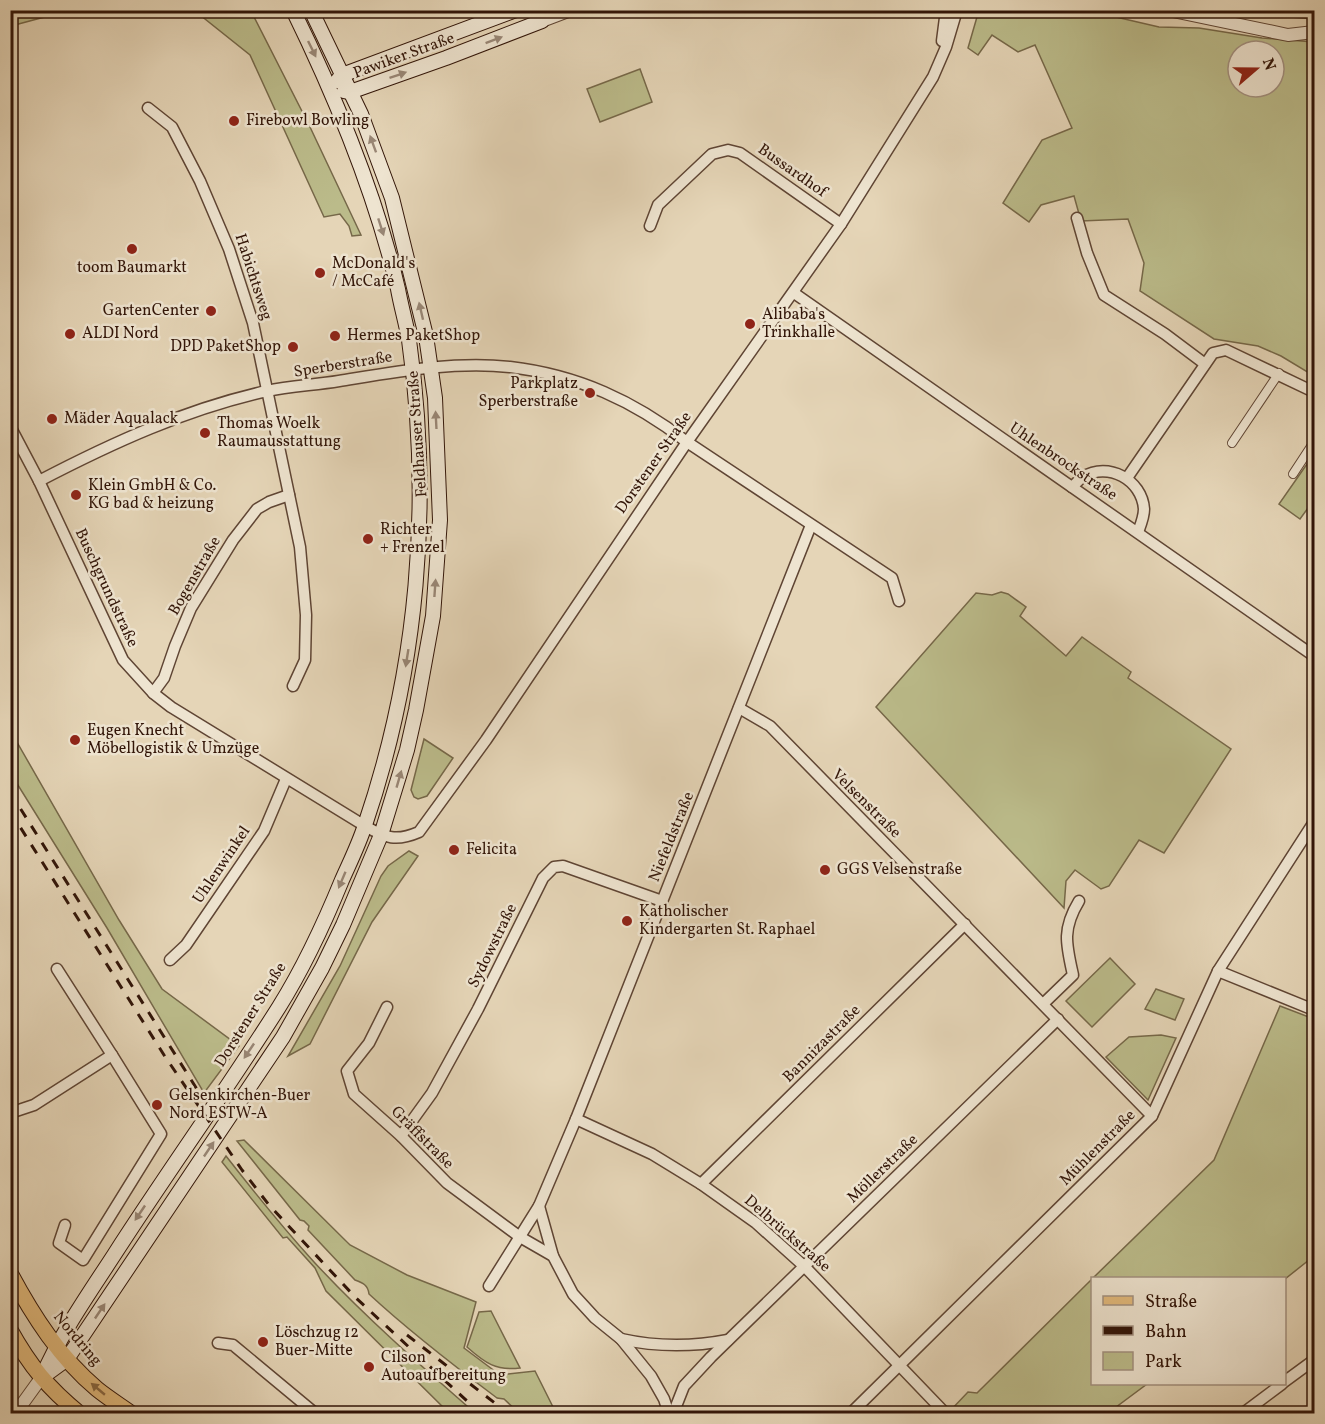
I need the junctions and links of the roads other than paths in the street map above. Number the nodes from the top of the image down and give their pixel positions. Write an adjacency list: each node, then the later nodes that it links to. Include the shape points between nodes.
1 (293, 10): 13 (main road, Feldhauser Straße, one-way to 13)
2 (311, 10): 11 (main road, Feldhauser Straße)
3 (516, 10): 11 (main road, Pawiker Straße)
4 (531, 10): 9 (street)
5 (571, 10): 9 (street, Pawiker Straße)
6 (946, 10): 12 (street, Dorstener Straße)
7 (957, 10): 12 (street, Dorstener Straße)
8 (1168, 10): 10 (street, via 1288,34)
9 (542, 16): 14 (main road, Pawiker Straße, one-way to 9, via 446,58)
10 (1314, 32)
11 (342, 75): 13 (main road, Pawiker Straße); 14 (main road, Feldhauser Straße)
12 (933, 77): 17 (street, Dorstener Straße)
13 (330, 88): 14 (main road, Pawiker Straße); 22 (main road, Feldhauser Straße, one-way to 22, via 382,232 409,338)
14 (350, 92): 21 (main road, Feldhauser Straße, one-way to 14, via 392,198)
15 (148, 108): 24 (street, Habichtsweg, via 172,127 218,222 250,313)
16 (1077, 218): 20 (street, via 1104,294)
17 (841, 224): 18 (street, Bussardhof, via 740,153 728,150 712,154 688,176 658,206); 19 (street, Dorstener Straße)
18 (650, 226)
19 (794, 292): 27 (street, Dorstener Straße); 33 (street, Uhlenbrockstraße)
20 (1205, 364): 23 (street, via 1213,353 1226,350); 31 (street)
21 (431, 368): 22 (street, Sperberstraße); 27 (street, Sperberstraße, via 508,367 568,379 631,404); 45 (main road, Feldhauser Straße, one-way to 21, via 407,750 433,616 440,520)
22 (411, 370): 24 (street, Sperberstraße); 44 (main road, Feldhauser Straße, one-way to 44, via 420,519 414,616 403,685)
23 (1279, 374): 25 (street); 29 (street)
24 (268, 391): 32 (street, Sperberstraße, via 132,435); 34 (street, Habichtsweg)
25 (1314, 392)
26 (10, 426): 32 (street, Buschgrundstraße)
27 (687, 441): 35 (street); 45 (street, Dorstener Straße, via 430,819 419,832 404,838)
28 (1314, 442): 30 (street)
29 (1232, 443)
30 (1293, 474)
31 (1127, 478): 33 (street, via 1098,471); 36 (street, via 1142,497 1144,509)
32 (39, 481): 40 (street, Buschgrundstraße, via 123,660)
33 (1072, 487): 36 (street, Uhlenbrockstraße)
34 (289, 495): 39 (street, Habichtsweg, via 300,547 306,615 305,660); 40 (street, Bogenstraße, via 257,508 233,540 191,608 164,678)
35 (811, 525): 37 (street, via 892,578); 41 (street, Niefeldstraße)
36 (1138, 532): 38 (street, Uhlenbrockstraße)
37 (898, 601)
38 (1314, 656)
39 (293, 686)
40 (153, 693): 42 (street, Buschgrundstraße)
41 (739, 708): 46 (street, Niefeldstraße); 48 (street, Velsenstraße, via 770,726)
42 (286, 779): 44 (street, Buschgrundstraße); 49 (street, Uhlenwinkel, via 264,831 186,945)
43 (1314, 822): 51 (street, Mühlenstraße)
44 (365, 826): 45 (street, Dorstener Straße); 73 (main road, Dorstener Straße, one-way to 73, via 326,920 281,1004)
45 (381, 835): 74 (main road, Dorstener Straße, one-way to 45, via 284,1037 343,925)
46 (662, 902): 59 (street, Niefeldstraße); 60 (street, Sydowstraße, via 563,866 554,867 543,878 432,1093)
47 (1080, 902): 52 (street, via 1070,917 1066,937 1073,975)
48 (964, 924): 52 (street, Velsenstraße); 61 (street, Bannizastraße)
49 (170, 960)
50 (57, 969): 56 (street)
51 (1218, 971): 54 (street); 58 (street, Mühlenstraße)
52 (1043, 1004): 55 (street, Velsenstraße)
53 (387, 1007): 60 (street, Gräffstraße, via 369,1043 347,1071 354,1094)
54 (1314, 1010)
55 (1058, 1019): 58 (street, Velsenstraße); 66 (street, Möllerstraße)
56 (112, 1055): 57 (street, via 34,1105); 63 (street, via 161,1134 83,1260 59,1243)
57 (10, 1113)
58 (1152, 1116): 76 (street, Mühlenstraße)
59 (576, 1119): 61 (street, Delbrückstraße, via 652,1154); 62 (street, Niefeldstraße)
60 (401, 1136): 64 (street, Gräffstraße, via 447,1184)
61 (701, 1184): 66 (street, Delbrückstraße, via 756,1223)
62 (539, 1206): 64 (street, Niefeldstraße); 65 (street)
63 (65, 1225)
64 (520, 1237): 65 (street, Gräffstraße); 68 (street, Niefeldstraße)
65 (553, 1256): 70 (street, via 573,1294)
66 (805, 1267): 71 (street, Möllerstraße); 76 (street, Delbrückstraße)
67 (10, 1273): 73 (main road, Nordring)
68 (489, 1286)
69 (10, 1330): 77 (main road)
70 (621, 1339): 71 (street, via 673,1346); 84 (street, via 651,1376)
71 (729, 1340): 84 (street, Möllerstraße, via 684,1386)
72 (218, 1343): 83 (street, via 232,1345)
73 (56, 1345): 74 (main road, Nordring); 77 (main road, Dorstener Straße)
74 (67, 1359): 77 (main road, Dorstener Straße); 82 (main road, Nordring, one-way to 74, via 98,1390)
75 (1314, 1360): 78 (street)
76 (900, 1365): 85 (street, Mühlenstraße); 86 (street, Delbrückstraße)
77 (41, 1378): 80 (street, Dorstener Straße); 81 (main road)
78 (1286, 1381)
79 (1280, 1385): 87 (street)
80 (15, 1413)
81 (80, 1413)
82 (132, 1413)
83 (316, 1413)
84 (671, 1413)
85 (850, 1413)
86 (946, 1413)
87 (1242, 1413)

